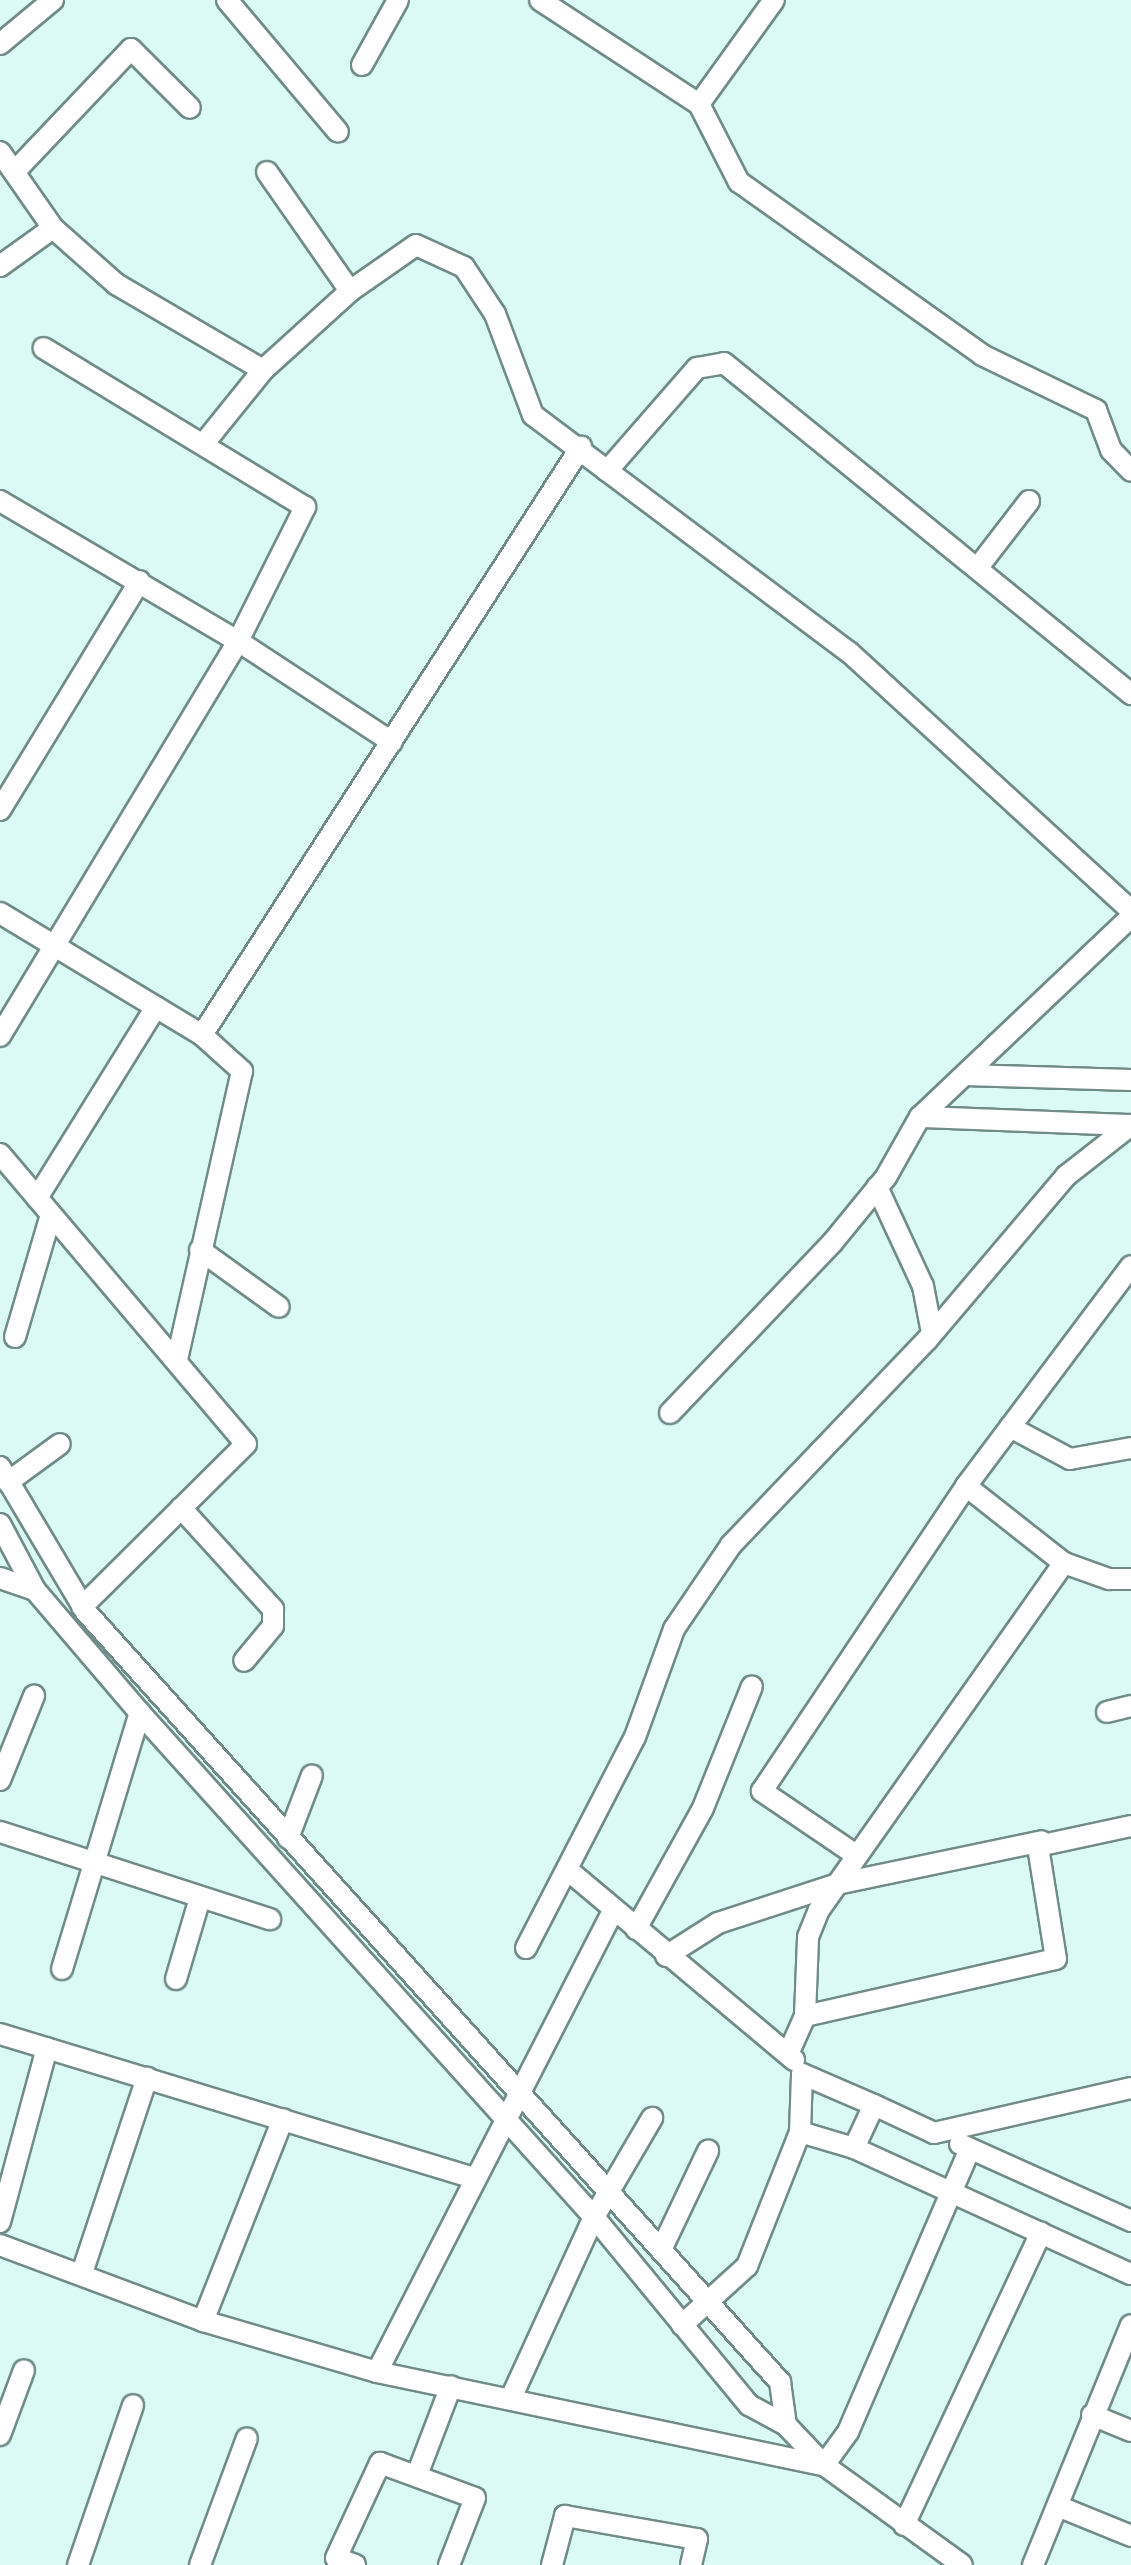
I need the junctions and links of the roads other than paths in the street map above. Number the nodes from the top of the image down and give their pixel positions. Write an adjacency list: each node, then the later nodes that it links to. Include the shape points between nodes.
1 (53, 0): 6 (street)
2 (227, 0): 10 (street)
3 (398, 0): 7 (street)
4 (540, 0): 8 (street)
5 (774, 0): 8 (street)
6 (0, 44)
7 (362, 65)
8 (699, 104): 22 (street, via 739,182 982,355 1096,410 1111,450)
9 (190, 108): 12 (street, via 131,49)
10 (338, 132)
11 (0, 152): 12 (street)
12 (18, 168): 14 (street)
13 (267, 172): 16 (street)
14 (53, 228): 15 (street); 18 (street, via 116,284)
15 (0, 266)
16 (350, 291): 18 (street); 20 (street, via 416,245 464,267 495,314 533,415)
17 (44, 348): 19 (street)
18 (263, 370): 19 (street)
19 (205, 442): 27 (street, via 305,507)
20 (581, 447): 21 (street); 29 (street)
21 (607, 471): 25 (street, via 697,368 724,363); 31 (street, via 849,652)
22 (1131, 471)
23 (1029, 501): 25 (street)
24 (3, 509): 26 (street)
25 (979, 566): 28 (street)
26 (140, 581): 27 (street); 30 (street)
27 (238, 641): 29 (street); 34 (street)
28 (1131, 694)
29 (392, 742): 36 (street)
30 (0, 810)
31 (1131, 910)
32 (0, 913): 34 (street)
33 (1131, 917): 38 (street)
34 (54, 945): 35 (street); 37 (street)
35 (156, 1007): 36 (street); 44 (street)
36 (202, 1035): 46 (street, via 242,1071)
37 (0, 1036)
38 (965, 1075): 39 (street); 40 (street)
39 (1131, 1080)
40 (920, 1117): 41 (street); 43 (street)
41 (1131, 1125): 49 (street, via 1066,1176)
42 (0, 1154): 44 (street)
43 (877, 1187): 49 (street, via 923,1286); 52 (street)
44 (37, 1198): 45 (street)
45 (51, 1215): 50 (street); 51 (street)
46 (200, 1250): 48 (street); 51 (street)
47 (1131, 1266): 53 (street)
48 (279, 1307)
49 (932, 1333): 79 (street, via 731,1545 674,1629 635,1737)
50 (15, 1337)
51 (177, 1359): 58 (street, via 246,1444)
52 (670, 1413)
53 (1010, 1427): 55 (street, via 1050,1455 1070,1459); 57 (street)
54 (60, 1444): 56 (street)
55 (1131, 1448)
56 (4, 1475): 64 (street)
57 (966, 1486): 60 (street); 77 (street, via 762,1791)
58 (181, 1508): 64 (street); 65 (street, via 273,1609 273,1626)
59 (0, 1524): 63 (street)
60 (1064, 1563): 62 (street, via 1109,1579); 77 (street)
61 (0, 1578): 63 (street)
62 (1131, 1579)
63 (35, 1590): 70 (street)
64 (82, 1607): 75 (street)
65 (244, 1661)
66 (752, 1686): 84 (street, via 703,1808)
67 (34, 1696): 72 (street)
68 (1131, 1706): 69 (street)
69 (1107, 1712)
70 (140, 1713): 78 (street); 98 (street)
71 (312, 1775): 75 (street)
72 (0, 1780)
73 (1131, 1826): 76 (street)
74 (0, 1832): 78 (street)
75 (288, 1838): 96 (street)
76 (1042, 1841): 80 (street); 89 (street, via 1056,1959)
77 (856, 1855): 80 (street)
78 (94, 1866): 81 (street); 87 (street)
79 (569, 1871): 82 (street); 85 (street)
80 (837, 1884): 86 (street, via 718,1923); 89 (street, via 808,1937)
81 (200, 1898): 83 (street); 88 (street)
82 (614, 1909): 84 (street); 96 (street)
83 (270, 1919)
84 (636, 1929): 86 (street)
85 (526, 1948)
86 (666, 1956): 92 (street)
87 (62, 1969)
88 (176, 1979)
89 (805, 2016): 92 (street)
90 (0, 2034): 91 (street)
91 (47, 2048): 94 (street); 111 (street)
92 (789, 2052): 93 (street)
93 (802, 2074): 97 (street); 101 (street)
94 (147, 2078): 100 (street); 115 (street)
95 (1131, 2088): 102 (street)
96 (517, 2093): 98 (street); 108 (street)
97 (874, 2105): 102 (street); 103 (street)
98 (505, 2117): 106 (street); 109 (street)
99 (652, 2118): 108 (street)
100 (283, 2119): 106 (street); 118 (street)
101 (800, 2132): 103 (street); 117 (street, via 747,2266)
102 (934, 2133): 104 (street)
103 (854, 2148): 107 (street)
104 (970, 2149): 107 (street); 110 (street)
105 (708, 2151): 114 (street)
106 (472, 2177): 122 (street)
107 (950, 2193): 112 (street); 131 (street, via 848,2432)
108 (610, 2194): 109 (street); 114 (street)
109 (594, 2217): 119 (street); 124 (street)
110 (1131, 2221)
111 (0, 2222)
112 (1041, 2233): 116 (street); 134 (street)
113 (0, 2245): 115 (street)
114 (661, 2250): 117 (street)
115 (82, 2273): 118 (street)
116 (1131, 2274)
117 (711, 2306): 119 (street); 127 (street, via 780,2382)
118 (203, 2321): 122 (street)
119 (682, 2325): 127 (street, via 749,2405)
120 (1131, 2325): 126 (street)
121 (24, 2370): 129 (street)
122 (377, 2372): 123 (street)
123 (451, 2386): 124 (street); 132 (street)
124 (511, 2398): 131 (street)
125 (133, 2405): 137 (street)
126 (1092, 2415): 128 (street); 133 (street)
127 (786, 2425): 131 (street)
128 (1131, 2431)
129 (0, 2435)
130 (247, 2438): 138 (street)
131 (824, 2465): 134 (street)
132 (417, 2475): 136 (street, via 380,2463 373,2469); 139 (street, via 475,2498)
133 (1060, 2507): 135 (street); 143 (street)
134 (904, 2525): 142 (street)
135 (1131, 2536)
136 (341, 2563)
137 (78, 2565)
138 (200, 2565)
139 (449, 2565)
140 (552, 2565): 141 (street, via 565,2516 697,2539)
141 (691, 2565)
142 (962, 2565)
143 (1033, 2565)

